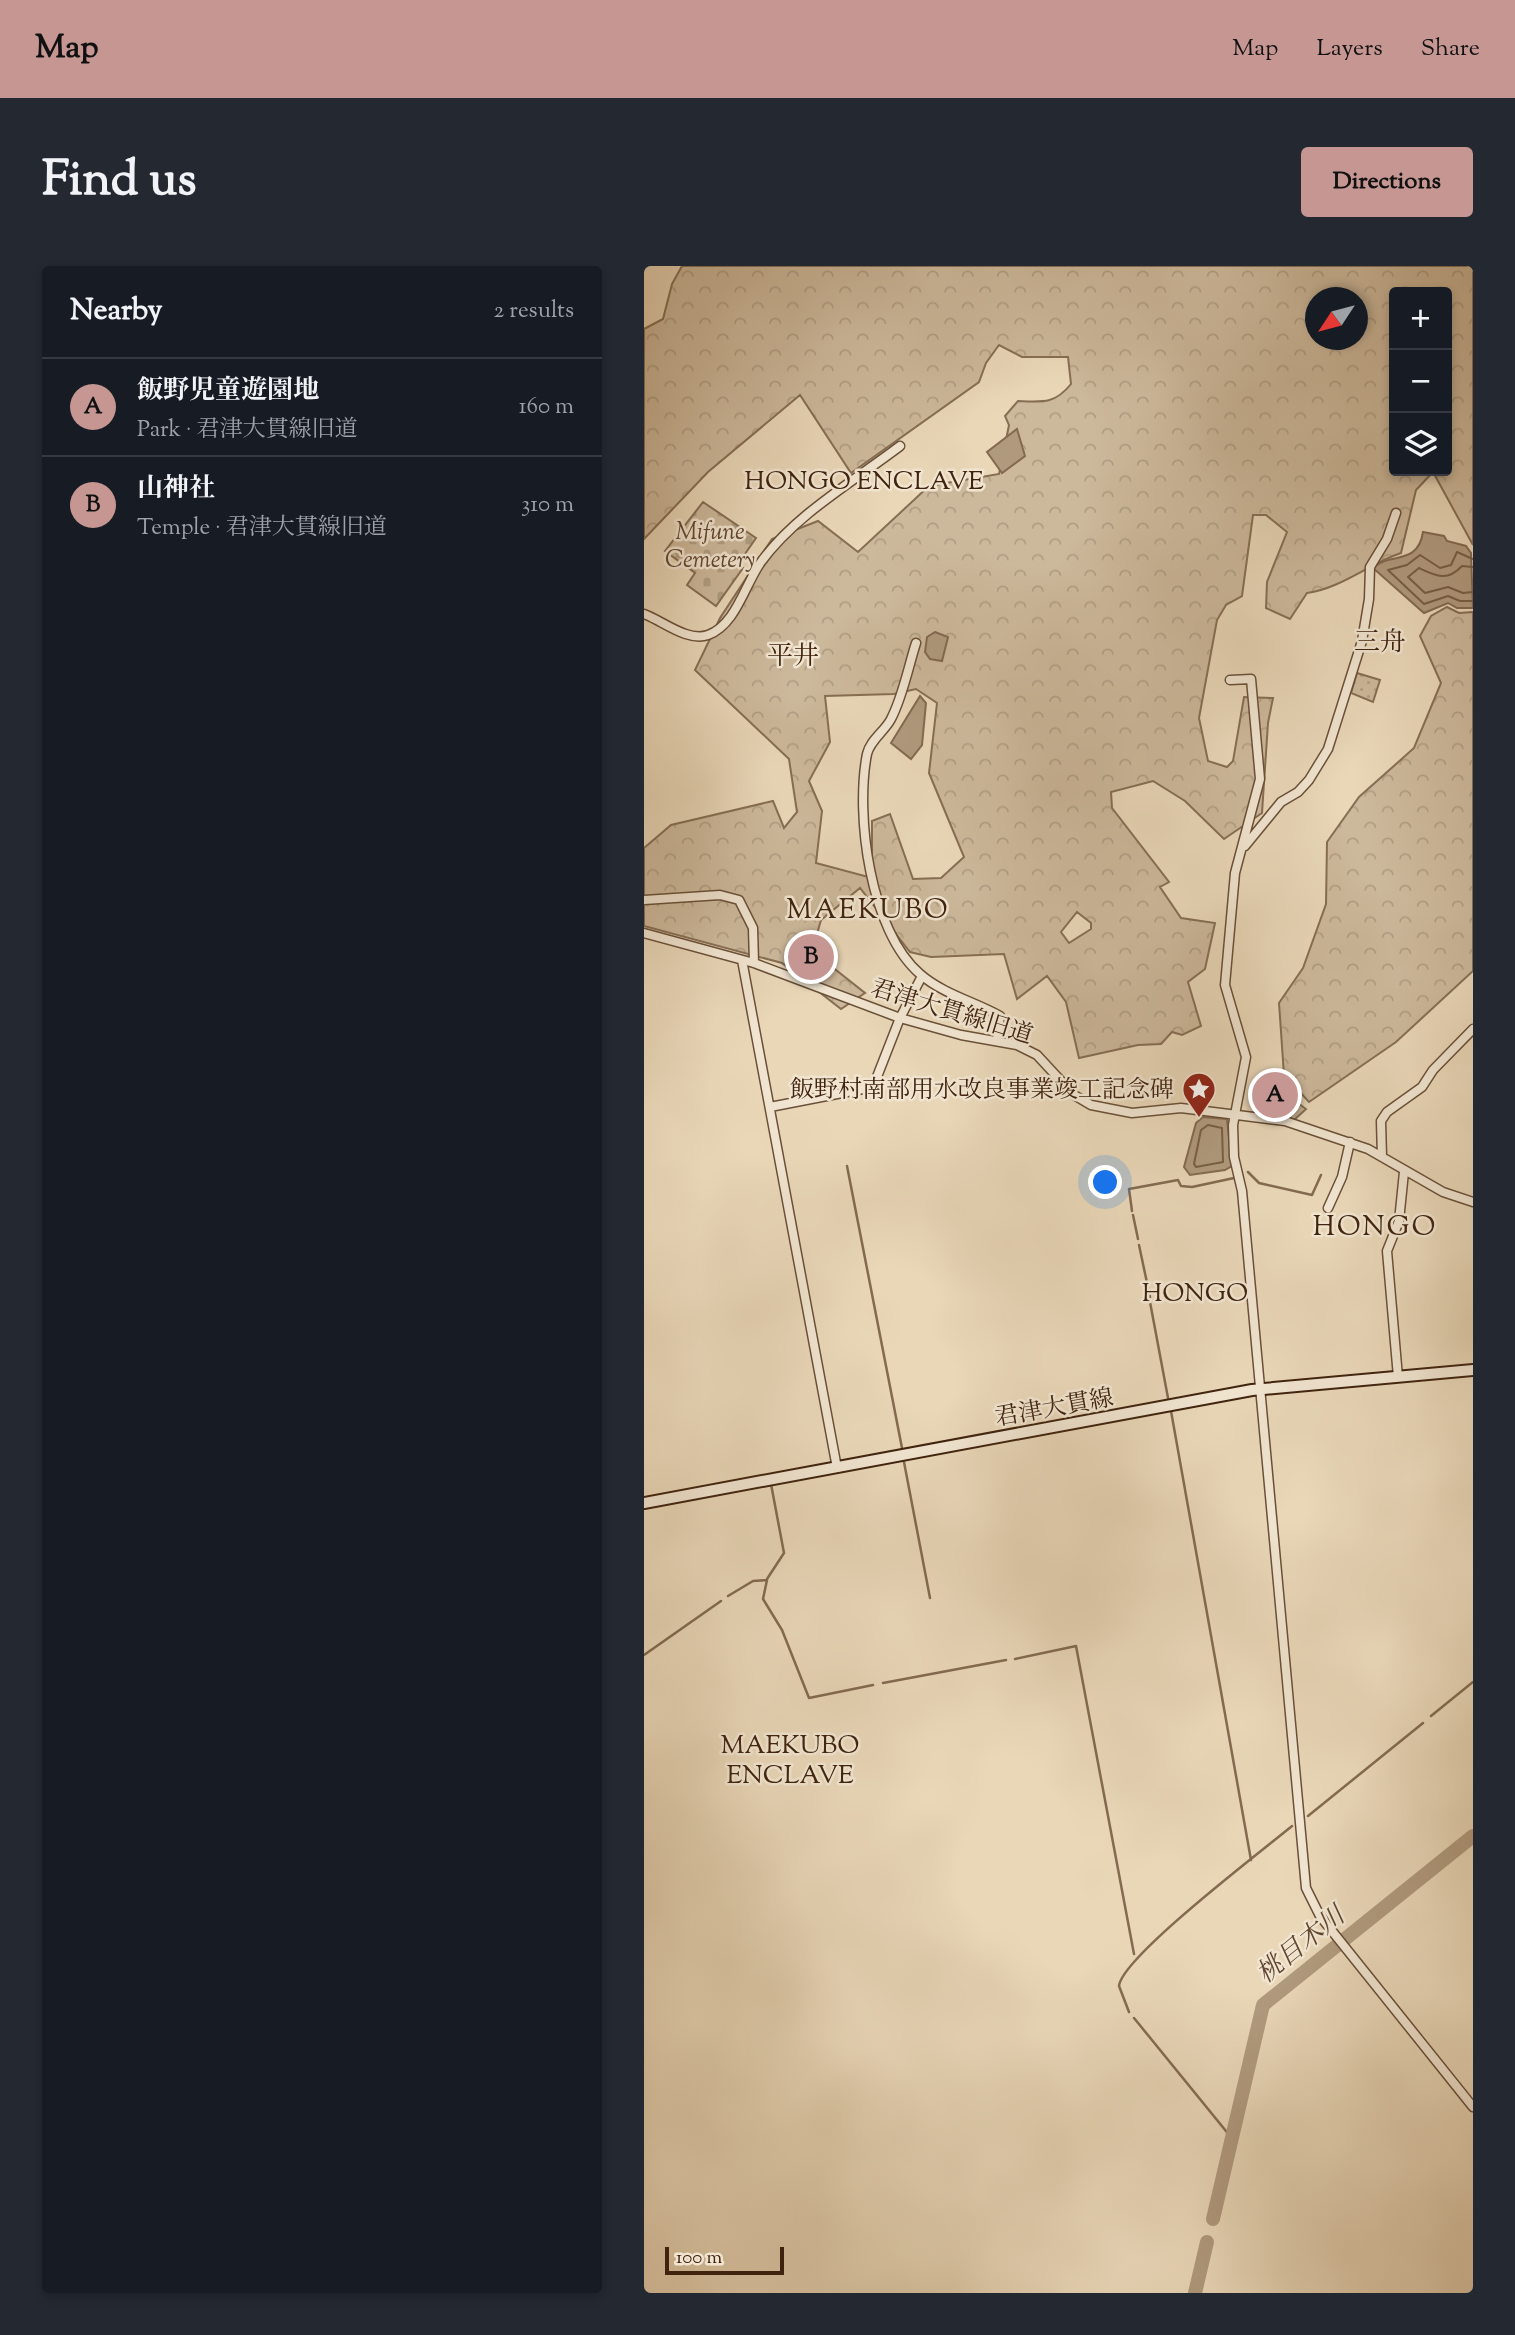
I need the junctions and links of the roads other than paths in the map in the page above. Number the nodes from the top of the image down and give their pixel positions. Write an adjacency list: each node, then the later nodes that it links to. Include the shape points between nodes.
1 (900, 446): 3 (street, via 778,541 759,564 725,624 713,634 693,636)
2 (1396, 513): 6 (street, via 1370,567 1362,640 1328,749 1309,780 1280,802)
3 (644, 614)
4 (916, 643): 11 (street, via 892,717 867,751 862,819 881,911 909,962)
5 (1230, 680): 6 (street, via 1251,679 1260,779)
6 (1242, 848): 16 (street, via 1225,968 1227,999 1246,1058)
7 (644, 900): 10 (street, via 720,895 739,900 753,928)
8 (644, 933): 9 (street, 君津大貫線旧道)
9 (742, 960): 10 (street, 君津大貫線旧道); 15 (street)
10 (754, 963): 12 (street, 君津大貫線旧道)
11 (922, 976): 12 (street); 14 (street, via 1000,1016)
12 (900, 1018): 14 (street, 君津大貫線旧道); 15 (street, via 873,1087)
13 (1473, 1029): 18 (street, via 1422,1087 1387,1112 1381,1121)
14 (996, 1040): 16 (street, 君津大貫線旧道, via 1037,1055 1074,1095 1091,1105 1132,1113 1181,1108)
15 (769, 1107): 25 (street)
16 (1235, 1113): 17 (street, 君津大貫線旧道, via 1285,1121); 24 (street, via 1234,1157 1242,1191)
17 (1350, 1142): 18 (street, 君津大貫線旧道); 21 (street)
18 (1382, 1157): 19 (street, 君津大貫線旧道)
19 (1404, 1172): 20 (street, 君津大貫線旧道); 23 (street, via 1399,1221 1387,1251)
20 (1473, 1202)
21 (1328, 1208)
22 (1473, 1370): 23 (main road, 君津大貫線)
23 (1398, 1377): 24 (main road, 君津大貫線)
24 (1261, 1389): 25 (main road, 君津大貫線); 27 (street, via 1305,1880 1314,1907 1343,1947)
25 (838, 1468): 26 (main road, 君津大貫線)
26 (644, 1503)
27 (1473, 2107)

